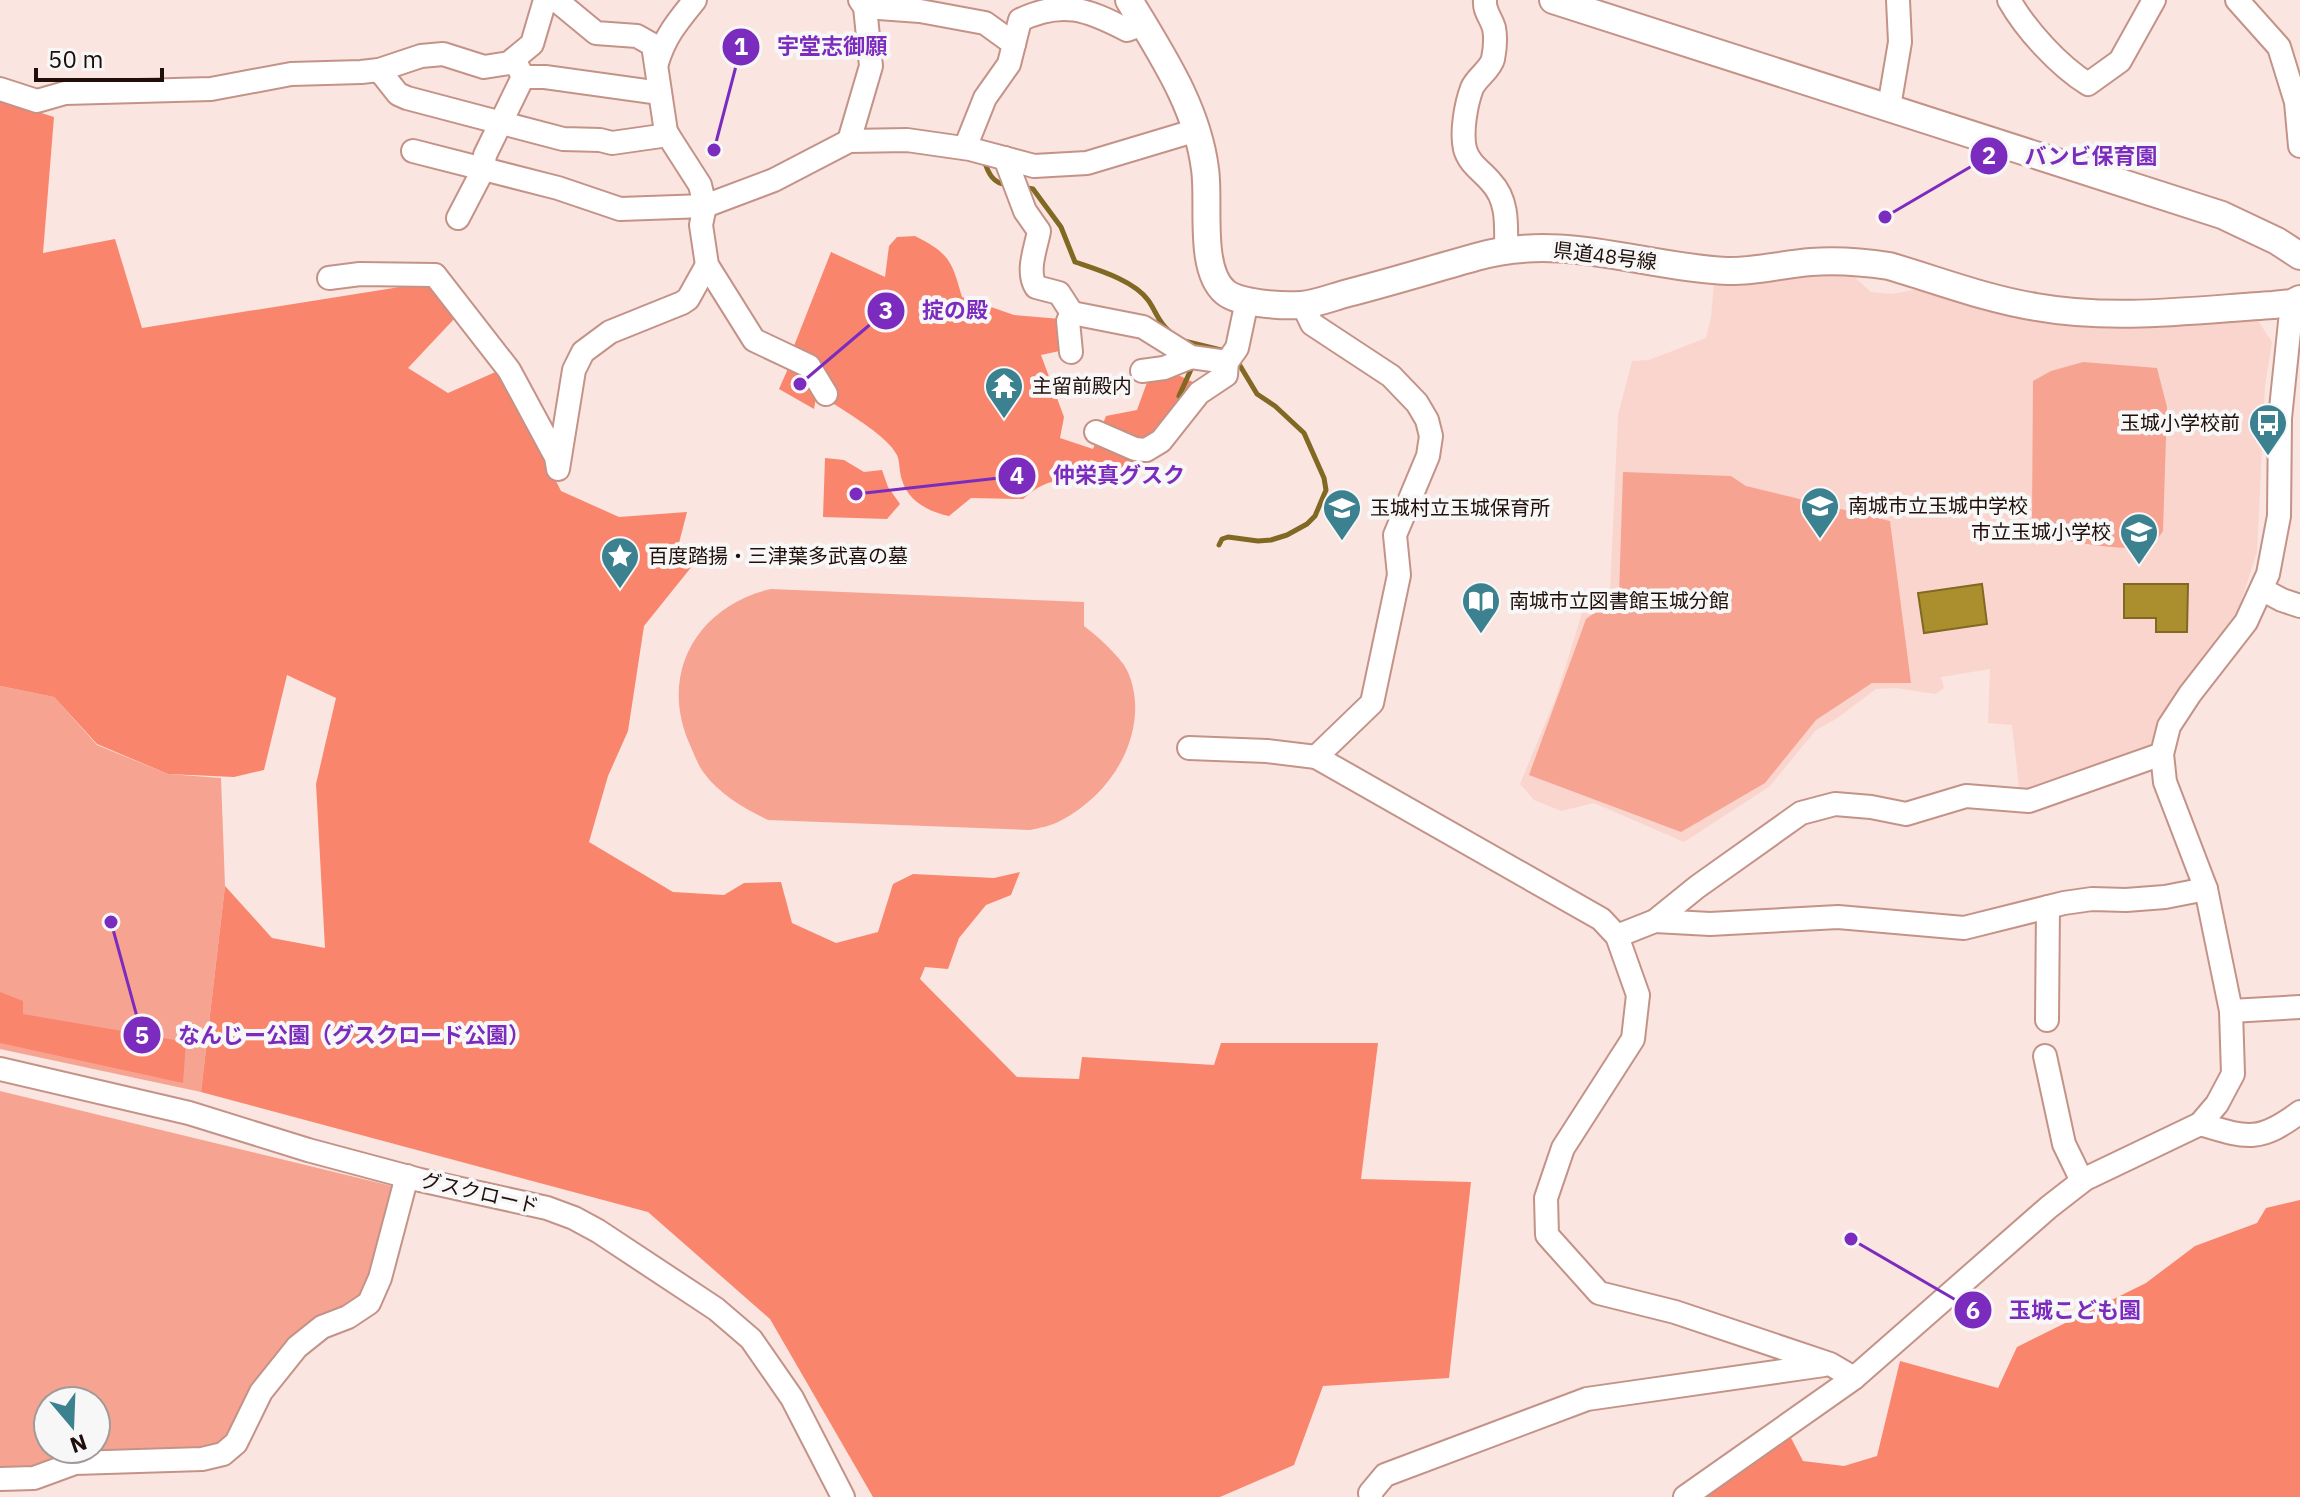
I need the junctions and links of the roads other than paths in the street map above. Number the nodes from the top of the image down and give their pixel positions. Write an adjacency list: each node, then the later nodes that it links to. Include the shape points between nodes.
1 (545, 0): 16 (street)
2 (556, 0): 15 (street, via 596,33 637,36 653,45)
3 (695, 0): 15 (street, via 673,25)
4 (1129, 0): 13 (main road)
5 (1485, 0): 32 (street, via 1494,52 1472,89 1465,148 1500,194 1506,212)
6 (1553, 0): 20 (main road)
7 (1898, 0): 20 (street, via 1900,42)
8 (2009, 0): 9 (street, via 2020,21 2067,72 2088,84 2120,61)
9 (2154, 0)
10 (2237, 0): 25 (street, via 2279,47 2296,102)
11 (867, 2): 14 (street, via 985,23); 24 (street, via 871,66)
12 (1063, 3): 13 (street, via 1127,30); 14 (street, via 1020,20)
13 (1144, 24): 22 (main road)
14 (1014, 44): 26 (street, via 1009,64 985,98)
15 (656, 65): 19 (street)
16 (519, 68): 17 (street, via 509,63 484,67 443,54); 19 (street, via 545,77); 21 (street)
17 (379, 70): 18 (street, via 291,74 211,89 65,93 37,101); 21 (street, via 398,94)
18 (0, 89)
19 (660, 93): 23 (street)
20 (1889, 107): 33 (main road, via 2222,215)
21 (502, 125): 23 (street, via 612,143); 29 (street)
22 (1197, 130): 28 (street, via 1087,163); 36 (main road, via 1205,167 1208,252 1216,281 1225,292)
23 (668, 135): 30 (street, via 700,185)
24 (849, 141): 26 (street, via 907,140); 30 (street, via 774,180)
25 (2300, 146)
26 (968, 149): 28 (street)
27 (413, 151): 29 (street)
28 (1003, 163): 39 (street, via 1039,231 1031,279 1036,287 1059,293)
29 (483, 170): 30 (street, via 620,209); 31 (street)
30 (705, 206): 34 (street, via 701,225)
31 (458, 218)
32 (1506, 251): 37 (main road, 県道48号線, via 1568,249 1731,271 1866,262 2034,307 2083,312 2146,313); 38 (main road, 県道48号線)
33 (2300, 256)
34 (707, 265): 35 (street, via 688,299 610,332 583,352 574,370 558,469 509,370 435,275); 44 (street, via 754,340 809,366)
35 (329, 278)
36 (1247, 301): 38 (main road, 県道48号線); 42 (street)
37 (2296, 301): 46 (street, via 2280,418 2279,516)
38 (1303, 305): 50 (street, via 1312,324 1391,376 1417,403 1431,436 1428,456 1395,535 1399,575 1372,703)
39 (1072, 313): 40 (street); 41 (street, via 1143,327)
40 (1071, 352)
41 (1191, 357): 42 (street); 43 (street)
42 (1231, 357): 45 (street, via 1226,375 1199,393 1161,441 1146,450)
43 (1142, 371)
44 (826, 394)
45 (1096, 432)
46 (2263, 590): 47 (street); 49 (street, via 2246,622 2169,726)
47 (2300, 606)
48 (1189, 748): 50 (street)
49 (2162, 754): 51 (street, via 2165,782); 53 (street, via 2029,801 1966,796 1906,814 1835,804 1801,813)
50 (1316, 757): 54 (street, via 1601,919)
51 (2206, 889): 52 (street); 56 (street)
52 (2048, 907): 53 (street, via 1964,928 1838,917 1710,924); 57 (street)
53 (1655, 921): 54 (street)
54 (1617, 936): 64 (street, via 1638,995 1633,1039 1563,1148 1546,1198 1547,1235 1599,1293 1675,1312)
55 (2300, 1007): 56 (street)
56 (2231, 1011): 61 (street, via 2233,1074)
57 (2047, 1020)
58 (2045, 1056): 63 (street, via 2064,1144)
59 (0, 1069): 62 (street, グスクロード, via 189,1113)
60 (2300, 1112): 61 (street, via 2277,1130 2243,1137)
61 (2200, 1124): 63 (street)
62 (407, 1176): 66 (street, via 369,1303 322,1327 297,1347 261,1392 236,1443 223,1454 75,1463 34,1478); 67 (street, グスクロード, via 574,1218 716,1309 769,1362)
63 (2082, 1181): 65 (street)
64 (1830, 1364): 65 (street); 68 (street, via 1587,1399 1385,1475)
65 (1854, 1378): 69 (street)
66 (0, 1479)
67 (843, 1497)
68 (1371, 1497)
69 (1685, 1497)

